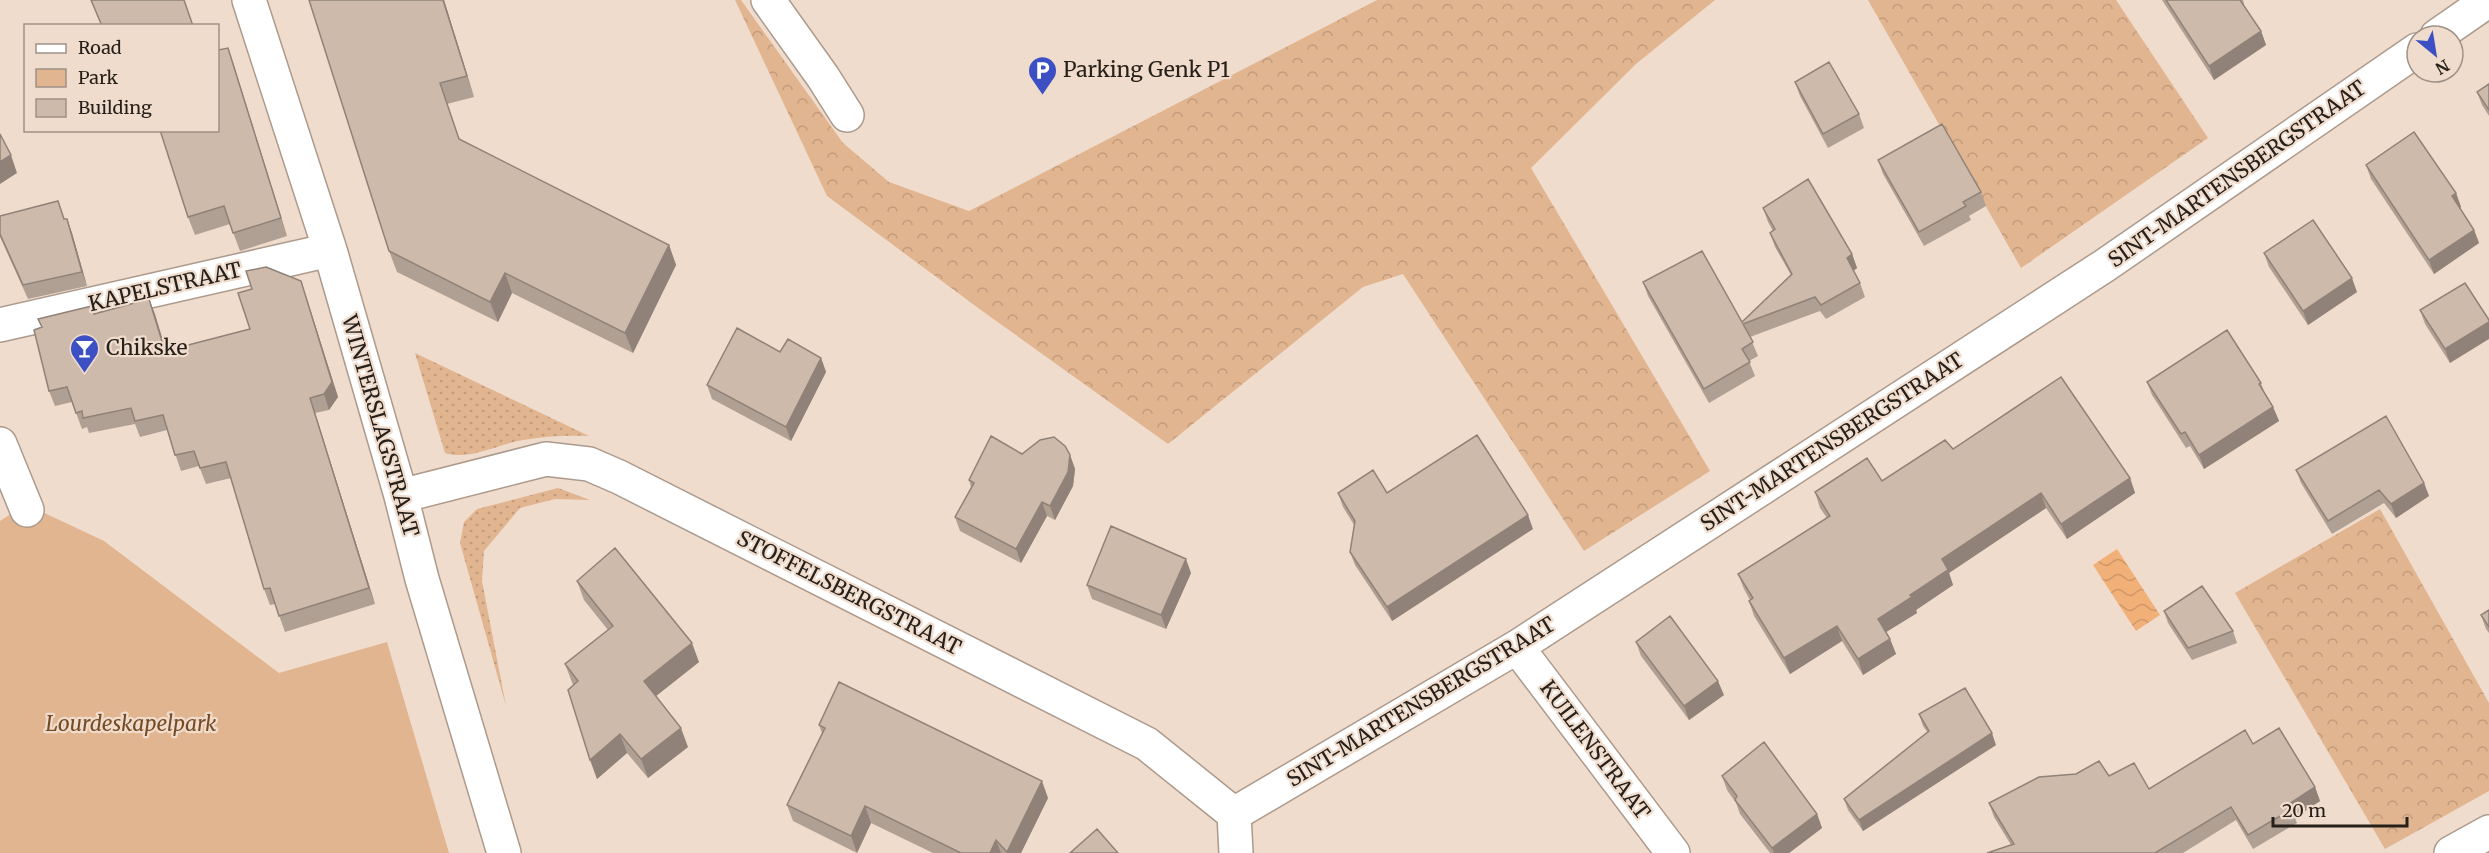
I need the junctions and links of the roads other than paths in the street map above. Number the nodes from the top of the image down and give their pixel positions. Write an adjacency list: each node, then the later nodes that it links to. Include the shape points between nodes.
1 (249, 0): 7 (street, WINTERSLAGSTRAAT)
2 (768, 0): 6 (street)
3 (2489, 0): 4 (street)
4 (2454, 24)
5 (2405, 58): 12 (street, SINT-MARTENSBERGSTRAAT, via 2104,266)
6 (847, 115)
7 (330, 250): 8 (street, KAPELSTRAAT); 10 (street, WINTERSLAGSTRAAT)
8 (0, 325)
9 (0, 444): 11 (street)
10 (401, 496): 13 (street, STOFFELSBERGSTRAAT, via 546,459 589,464 1147,744); 15 (street, WINTERSLAGSTRAAT)
11 (27, 510)
12 (1517, 647): 13 (street, SINT-MARTENSBERGSTRAAT); 17 (street, KUILENSTRAAT)
13 (1234, 814): 16 (street)
14 (2489, 832): 18 (street)
15 (496, 850)
16 (1236, 853)
17 (1673, 853)
18 (2451, 853)

